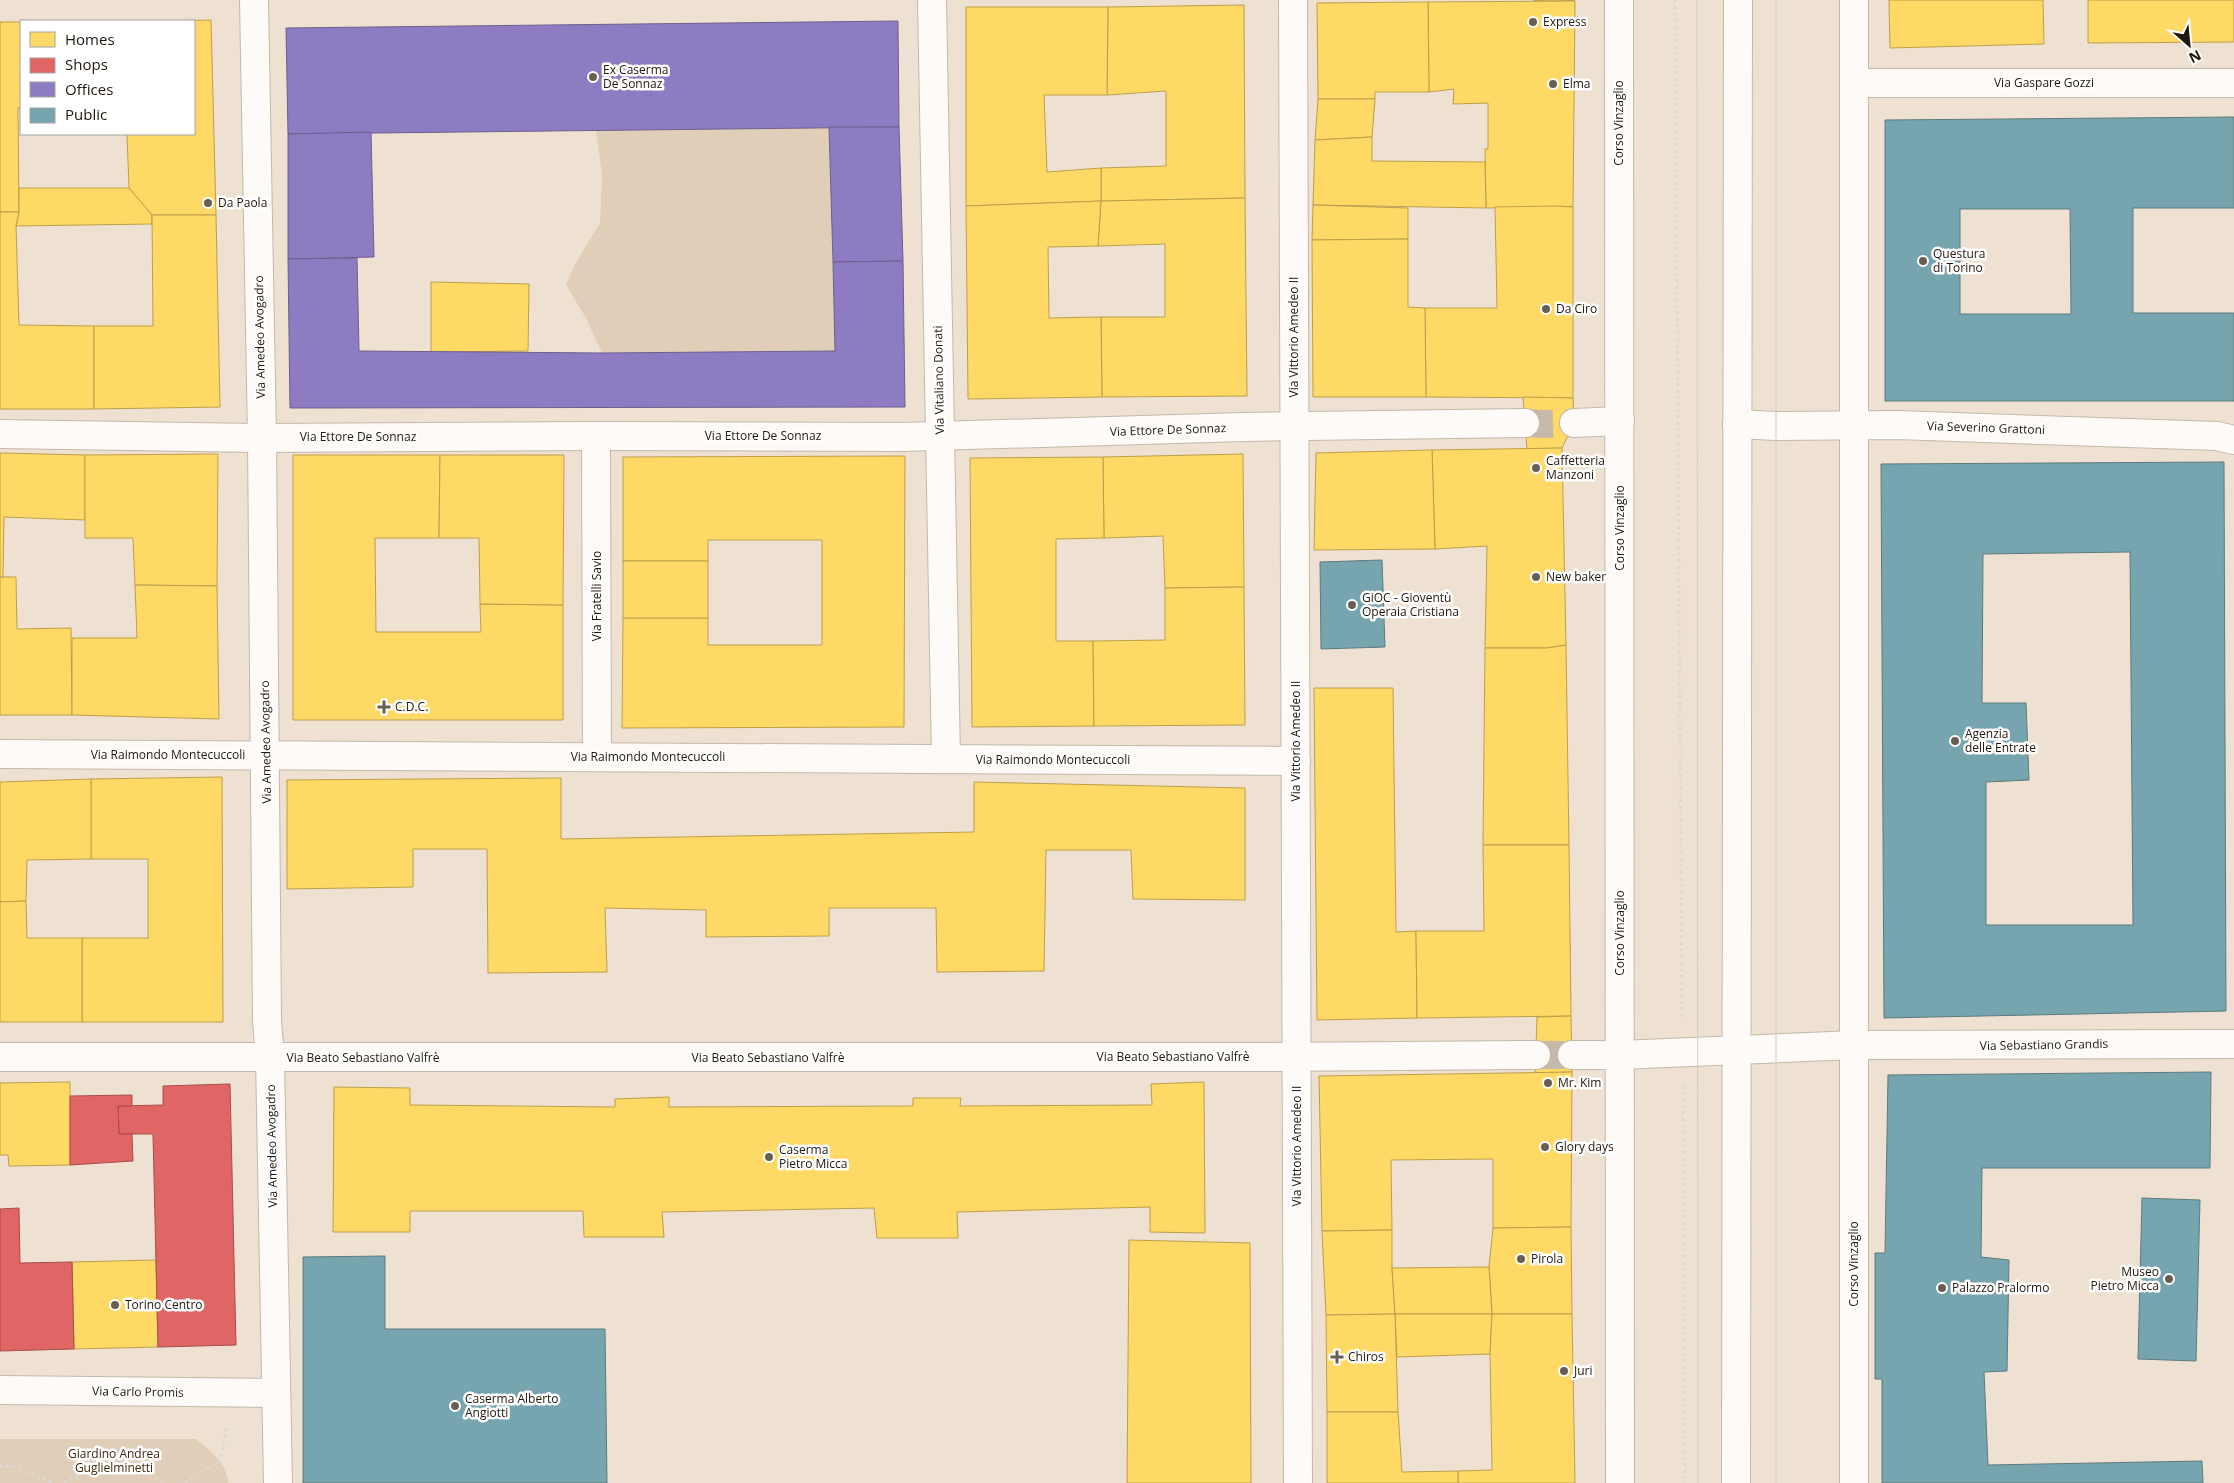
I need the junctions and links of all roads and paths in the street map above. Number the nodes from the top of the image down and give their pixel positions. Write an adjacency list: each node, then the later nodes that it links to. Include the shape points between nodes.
1 (254, 0): 19 (street, Via Amedeo Avogadro)
2 (932, 0): 18 (street, Via Vitaliano Donati)
3 (1293, 0): 15 (street, Via Vittorio Amedeo II)
4 (1619, 0): 10 (street, Corso Vinzaglio)
5 (1675, 0): 29 (path)
6 (1738, 0): 13 (street)
7 (1854, 0): 8 (street, Corso Vinzaglio)
8 (1854, 83): 9 (street, Via Gaspare Gozzi); 14 (street, Corso Vinzaglio)
9 (2234, 83)
10 (1620, 421): 12 (street); 32 (street, Corso Vinzaglio)
11 (1525, 423): 15 (street, Via Ettore De Sonnaz)
12 (1574, 423)
13 (1737, 424): 14 (street, Via Severino Grattoni); 28 (street)
14 (1854, 425): 20 (street, Via Severino Grattoni, via 2217,436); 27 (street, Corso Vinzaglio)
15 (1294, 427): 18 (street, Via Ettore De Sonnaz); 25 (street, Via Vittorio Amedeo II)
16 (0, 434): 19 (street, Via Ettore De Sonnaz)
17 (596, 436): 18 (street, Via Ettore De Sonnaz); 19 (street, Via Ettore De Sonnaz); 23 (street, Via Fratelli Savio)
18 (940, 436): 24 (street, Via Vitaliano Donati)
19 (262, 438): 22 (street, Via Amedeo Avogadro)
20 (2234, 440)
21 (0, 754): 22 (street, Via Raimondo Montecuccoli)
22 (266, 755): 23 (street, Via Raimondo Montecuccoli); 35 (street, Via Amedeo Avogadro)
23 (597, 757): 24 (street, Via Raimondo Montecuccoli)
24 (946, 759): 25 (street, Via Raimondo Montecuccoli)
25 (1296, 761): 34 (street, Via Vittorio Amedeo II)
26 (2234, 1044): 27 (street, Via Sebastiano Grandis)
27 (1854, 1045): 28 (street); 49 (street, Corso Vinzaglio)
28 (1737, 1051): 29 (street); 48 (street)
29 (1683, 1052): 32 (street); 47 (path)
30 (1536, 1055): 34 (street, Via Beato Sebastiano Valfrè)
31 (1572, 1055): 32 (street)
32 (1620, 1055): 46 (street, Corso Vinzaglio)
33 (0, 1057): 35 (street, Via Beato Sebastiano Valfrè)
34 (1297, 1057): 35 (street, Via Beato Sebastiano Valfrè); 45 (street, Via Vittorio Amedeo II)
35 (270, 1058): 38 (street, Via Amedeo Avogadro)
36 (0, 1390): 37 (street, Via Carlo Promis)
37 (234, 1393): 38 (street, Via Carlo Promis); 43 (path, via 220,1460)
38 (275, 1393): 44 (street, Via Amedeo Avogadro)
39 (0, 1466): 40 (path, via 16,1467)
40 (52, 1483)
41 (64, 1483): 42 (path, via 94,1466 140,1468)
42 (165, 1483)
43 (185, 1483)
44 (278, 1483)
45 (1298, 1483)
46 (1620, 1483)
47 (1685, 1483)
48 (1736, 1483)
49 (1854, 1483)

